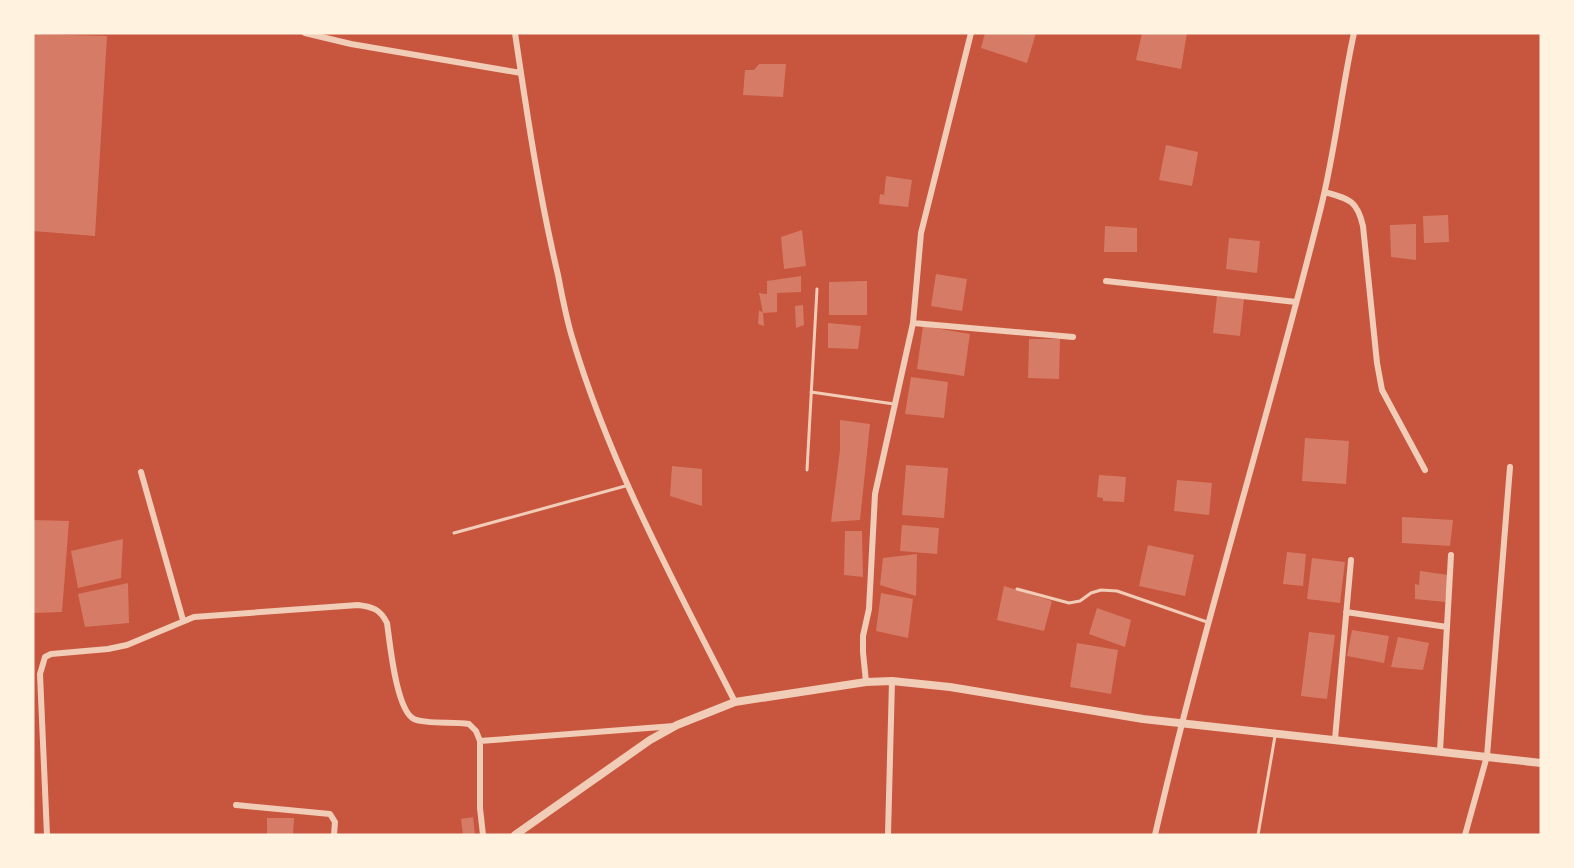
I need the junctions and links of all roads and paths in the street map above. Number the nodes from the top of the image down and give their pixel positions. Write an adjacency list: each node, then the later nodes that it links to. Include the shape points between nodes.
1 (305, 33): 5 (street)
2 (515, 33): 5 (street)
3 (971, 33): 10 (street, via 921,233)
4 (1354, 33): 6 (street)
5 (521, 72): 18 (street, via 540,192 571,335)
6 (1325, 192): 9 (street); 16 (street, via 1347,198 1359,208 1382,390)
7 (1106, 281): 9 (street)
8 (817, 290): 12 (lane)
9 (1296, 302): 25 (street)
10 (913, 323): 11 (street); 13 (street)
11 (1072, 337)
12 (812, 392): 13 (lane); 15 (lane)
13 (894, 404): 28 (street, via 875,494 863,636)
14 (1510, 467): 36 (street)
15 (807, 470)
16 (1425, 470)
17 (141, 472): 24 (street)
18 (629, 485): 19 (lane); 29 (street)
19 (454, 533)
20 (1451, 555): 26 (street)
21 (1351, 560): 23 (street)
22 (1017, 589): 25 (lane, via 1069,603 1101,590 1117,591)
23 (1346, 612): 26 (street); 33 (street)
24 (183, 620): 34 (street, via 358,605 373,607 387,623 400,698 406,711 422,721 469,724); 39 (street, via 127,645 45,657 40,674)
25 (1208, 622): 30 (street)
26 (1447, 627): 35 (street)
27 (892, 681): 28 (street); 30 (street); 43 (street)
28 (866, 682): 29 (street)
29 (735, 702): 31 (street)
30 (1181, 723): 32 (street); 44 (street)
31 (677, 725): 34 (street); 42 (street)
32 (1275, 733): 33 (street); 45 (lane)
33 (1335, 740): 35 (street)
34 (480, 741): 41 (street)
35 (1440, 751): 36 (street)
36 (1486, 756): 37 (street); 46 (street)
37 (1541, 764)
38 (236, 805): 40 (street, via 330,814 335,822)
39 (47, 835)
40 (334, 835)
41 (483, 835)
42 (514, 835)
43 (888, 835)
44 (1155, 835)
45 (1258, 835)
46 (1465, 835)

